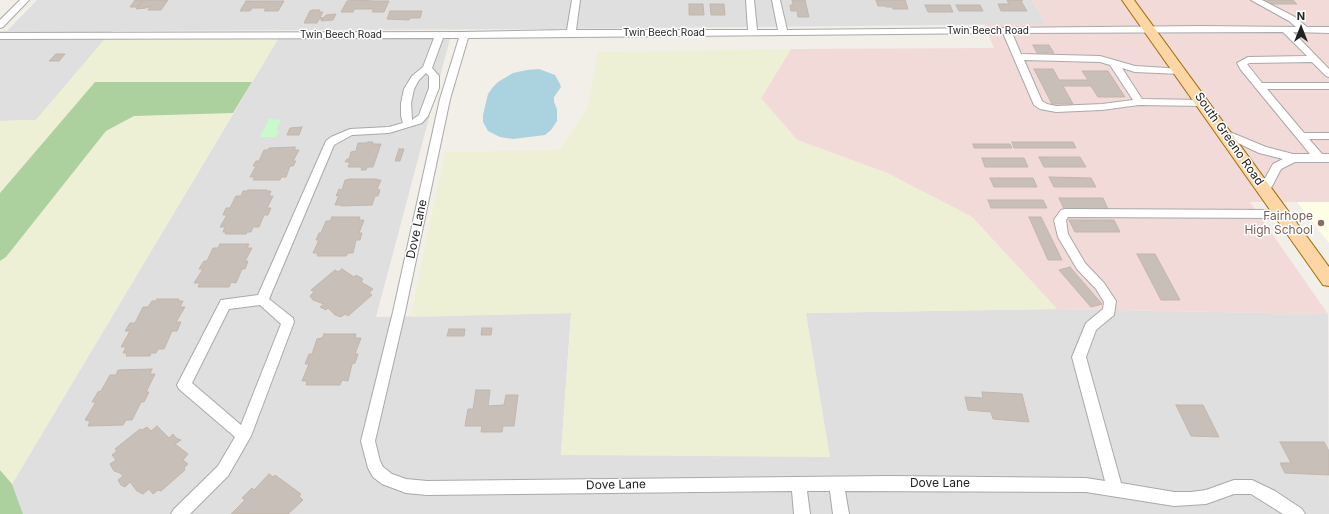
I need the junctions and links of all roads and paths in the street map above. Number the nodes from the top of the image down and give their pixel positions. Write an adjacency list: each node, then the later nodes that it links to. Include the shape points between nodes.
1 (26, 0): 7 (street)
2 (576, 0): 13 (street)
3 (750, 0): 14 (street)
4 (776, 0): 15 (street)
5 (1128, 0): 8 (main road, South Greeno Road)
6 (1255, 0): 10 (street, via 1292,19)
7 (0, 25)
8 (1151, 30): 9 (street, Twin Beech Road); 12 (street, Twin Beech Road); 23 (main road, South Greeno Road)
9 (1286, 30): 10 (street, Twin Beech Road); 20 (street)
10 (1305, 30): 11 (street, Twin Beech Road)
11 (1329, 30)
12 (1006, 31): 15 (street, Twin Beech Road); 19 (street)
13 (571, 33): 14 (street, Twin Beech Road); 17 (street, Twin Beech Road)
14 (753, 33): 15 (street, Twin Beech Road)
15 (783, 33)
16 (440, 35): 17 (street, Twin Beech Road); 18 (street, Twin Beech Road); 22 (street)
17 (464, 35): 40 (street, Dove Lane, via 445,99 401,305 369,435 370,452 378,472 387,479 406,486 427,488)
18 (0, 36)
19 (1017, 57): 21 (street, via 1100,59); 27 (street, via 1038,103 1044,107 1102,107)
20 (1314, 59): 24 (street); 25 (street, via 1248,60 1242,63)
21 (1113, 62): 23 (street, via 1135,68); 27 (street)
22 (427, 68): 29 (street, via 434,76 434,88 423,116); 29 (street, via 414,78 409,89 406,116 407,121)
23 (1180, 71): 28 (main road, South Greeno Road)
24 (1329, 74)
25 (1260, 86): 26 (street); 31 (street)
26 (1329, 86)
27 (1139, 102): 28 (street)
28 (1203, 103): 30 (main road, South Greeno Road)
29 (412, 124): 38 (street, via 389,130 350,132 330,144)
30 (1225, 133): 33 (street, via 1262,150); 35 (main road, South Greeno Road)
31 (1301, 136): 32 (street); 34 (street)
32 (1329, 136)
33 (1292, 158): 34 (street); 35 (street, via 1277,167)
34 (1324, 158)
35 (1265, 189): 36 (main road, South Greeno Road)
36 (1283, 214): 37 (main road, South Greeno Road); 42 (street, via 1065,213 1060,220 1062,234 1081,266 1110,301 1109,311 1091,327 1079,357)
37 (1329, 280)
38 (262, 300): 39 (street, via 288,322); 39 (street, via 225,304 184,385)
39 (244, 436): 43 (street, via 223,471)
40 (799, 484): 41 (street, Dove Lane); 44 (street)
41 (836, 484): 42 (street, Dove Lane, via 1027,483 1086,484); 45 (street)
42 (1115, 488): 46 (street, Dove Lane, via 1174,499 1191,499 1206,497 1234,487 1252,487)
43 (178, 514)
44 (802, 514)
45 (841, 514)
46 (1297, 514)

